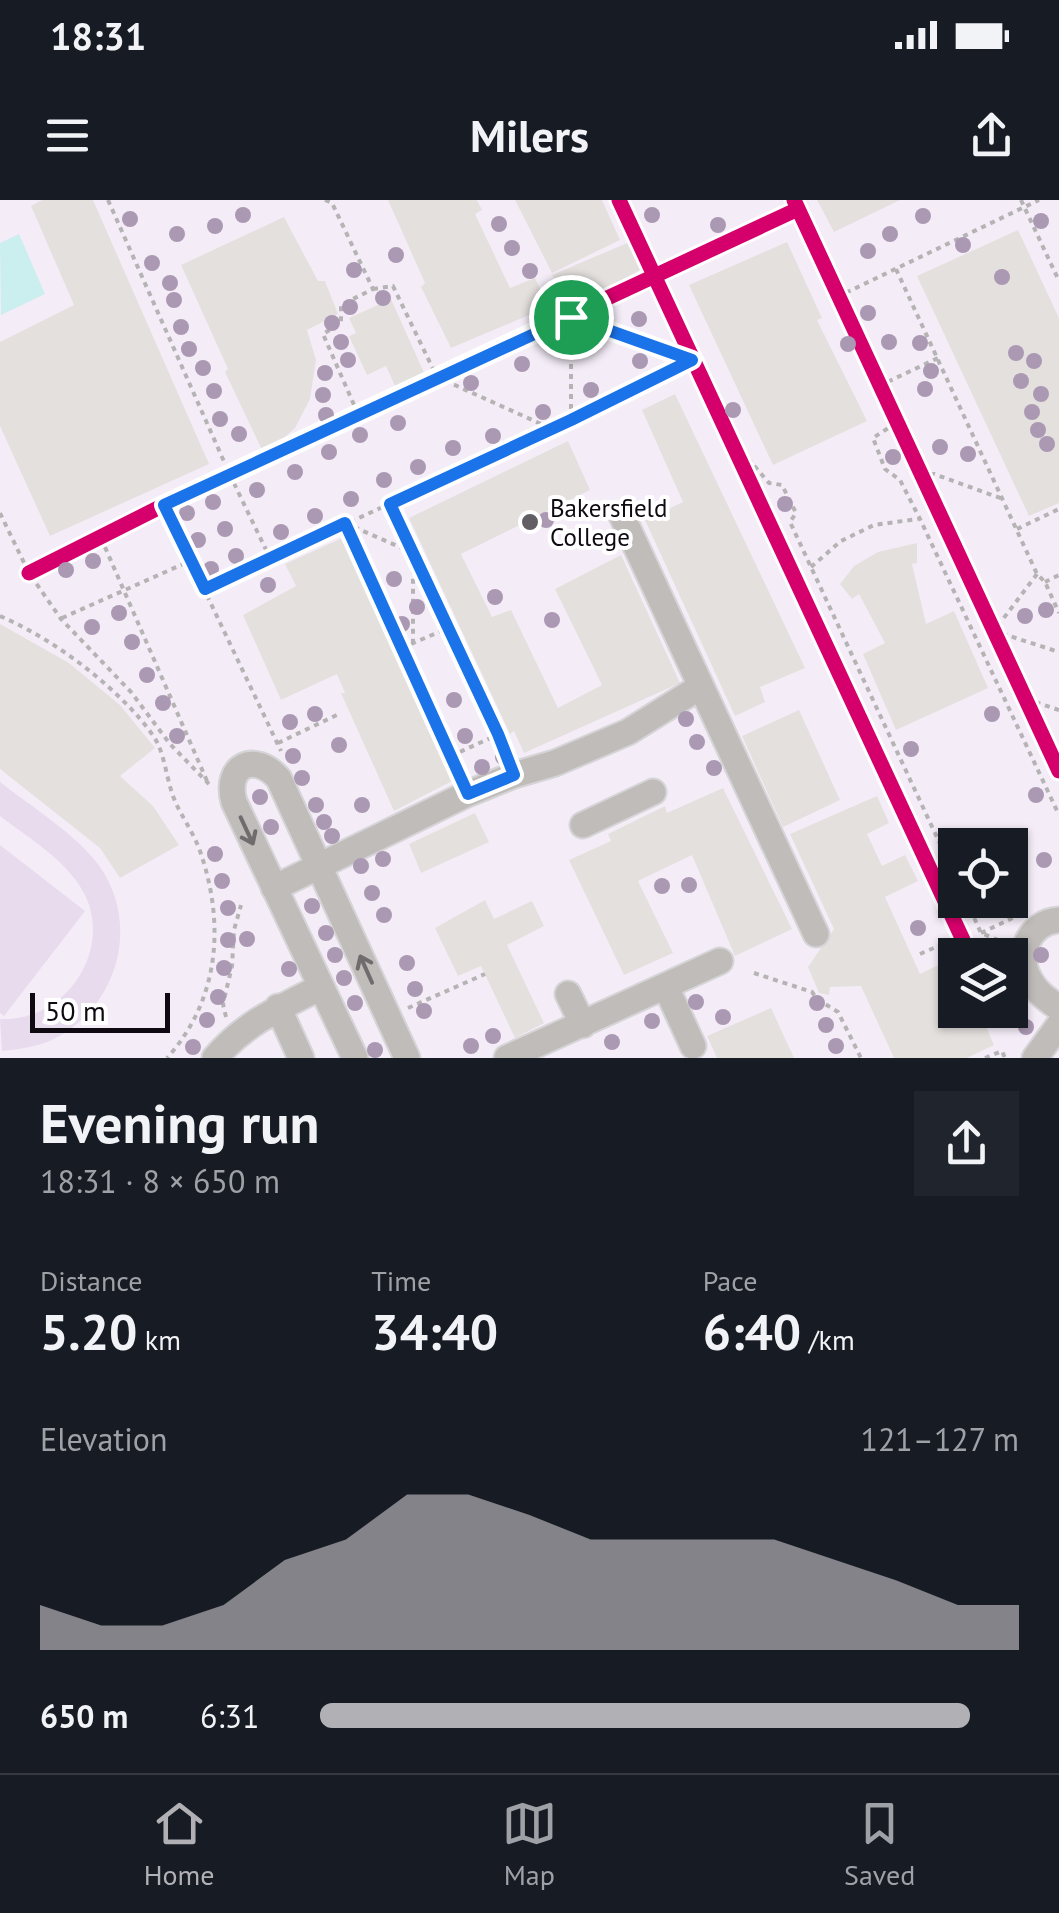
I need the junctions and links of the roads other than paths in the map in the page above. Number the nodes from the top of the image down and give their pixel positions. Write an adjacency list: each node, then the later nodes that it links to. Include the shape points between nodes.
1 (622, 516): 2 (street)
2 (700, 687): 5 (street, via 628,732 468,794); 8 (street)
3 (653, 792): 4 (street)
4 (583, 825)
5 (320, 866): 6 (street); 6 (street, one-way to 6, via 280,779 261,764 247,764 230,782 231,792); 21 (street, one-way to 5)
6 (274, 888): 10 (street)
7 (1059, 920): 14 (street, via 1032,933 1023,952 1028,978)
8 (816, 934)
9 (720, 961): 11 (street)
10 (320, 987): 13 (street); 20 (street)
11 (666, 987): 15 (street); 17 (street)
12 (568, 994): 15 (street)
13 (278, 1007): 18 (street); 19 (street)
14 (1059, 1008)
15 (583, 1025): 22 (street)
16 (1059, 1025): 23 (street)
17 (693, 1046)
18 (215, 1058)
19 (301, 1058)
20 (355, 1058)
21 (406, 1058)
22 (507, 1058)
23 (1035, 1058)

